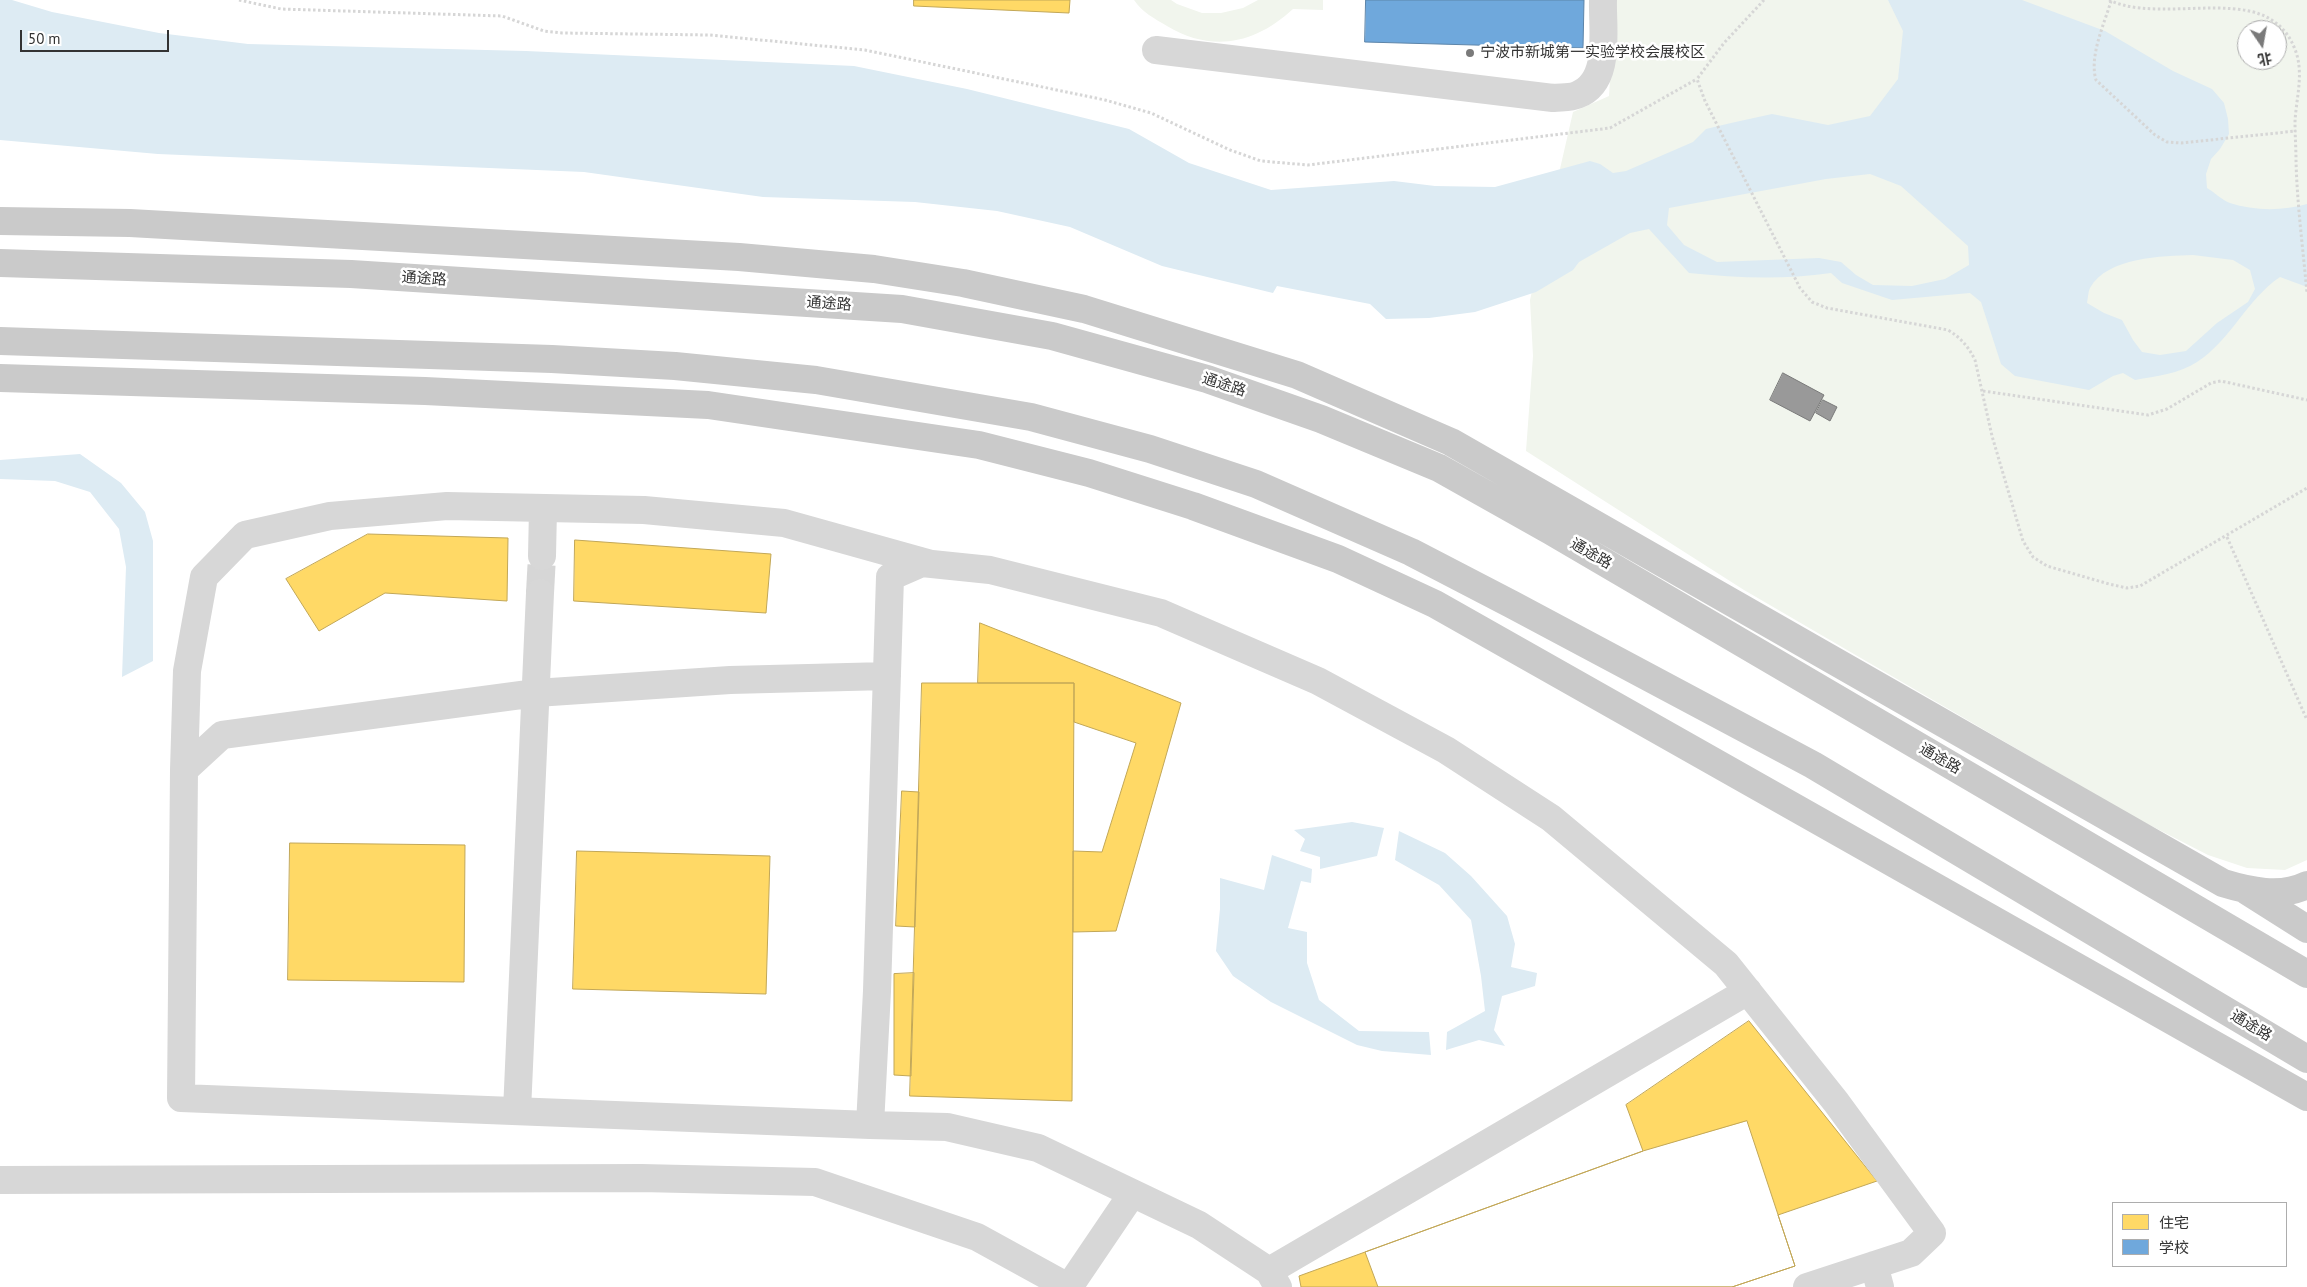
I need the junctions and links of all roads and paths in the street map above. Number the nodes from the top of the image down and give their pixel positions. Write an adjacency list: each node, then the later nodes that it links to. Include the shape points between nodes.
1 (239, 0): 8 (path, via 281,9 502,16 544,31 562,33 709,35 865,50 1105,100 1151,113 1261,161 1298,164 1610,128)
2 (1603, 0): 7 (street, via 1602,62 1597,80 1575,96 1553,98)
3 (1757, 0): 6 (path)
4 (1764, 0): 6 (path)
5 (2110, 1): 9 (path, via 2142,8 2219,7 2250,11 2274,20 2288,34 2295,48 2299,83); 9 (path, via 2093,70 2096,80 2155,135 2167,142 2181,143)
6 (1760, 4): 8 (path)
7 (1156, 50)
8 (1697, 79): 15 (path, via 1800,288 1812,302 1827,308 1948,330 1961,338 1976,360)
9 (2296, 131): 12 (path, via 2297,188)
10 (0, 221): 28 (main road, via 130,223 739,257 874,270 954,282 1084,309 1297,375 1451,442 2136,835 2223,883)
11 (0, 263): 30 (main road, 通途路, via 351,274 902,309 1052,336 1208,379 1321,418 1439,468)
12 (2307, 293)
13 (0, 341): 32 (main road, 通途路, via 675,366 816,380 1021,416 1150,449 1256,484 1411,552 1513,605 1813,765)
14 (0, 378): 33 (main road, via 444,392 708,405 978,445 1099,476 1338,558 1435,604)
15 (1983, 392): 16 (path, via 2148,415 2167,409 2211,383 2222,381); 19 (path, via 1992,436 2023,541 2033,557 2047,566 2127,588 2140,586)
16 (2307, 400)
17 (2307, 488): 19 (path)
18 (543, 509): 20 (street); 21 (street, via 644,510 784,523); 26 (street, via 447,506 330,516 245,535 204,577 187,671)
19 (2227, 536): 25 (path)
20 (542, 556)
21 (932, 564): 23 (street, via 922,563 890,578); 31 (street, via 990,570 1161,613 1318,681 1446,750 1551,818 1726,964)
22 (540, 593): 24 (street)
23 (887, 676): 24 (street, via 730,680); 35 (street)
24 (536, 693): 26 (street, via 222,735); 34 (street)
25 (2307, 720)
26 (184, 770): 34 (street, via 181,1098)
27 (2307, 886): 28 (main road, via 2272,892)
28 (2245, 890): 29 (main road)
29 (2307, 929)
30 (2307, 974)
31 (1748, 991): 38 (street, via 1836,1102 1932,1233 1911,1253); 39 (street)
32 (2307, 1059)
33 (2307, 1097)
34 (516, 1111): 35 (street)
35 (870, 1125): 37 (street, via 947,1127 1038,1148)
36 (0, 1180): 40 (street, via 642,1178 815,1182 977,1236)
37 (1132, 1194): 39 (street, via 1199,1225); 40 (street)
38 (1877, 1276): 41 (street)
39 (1274, 1279)
40 (1068, 1287)
41 (1807, 1287)

